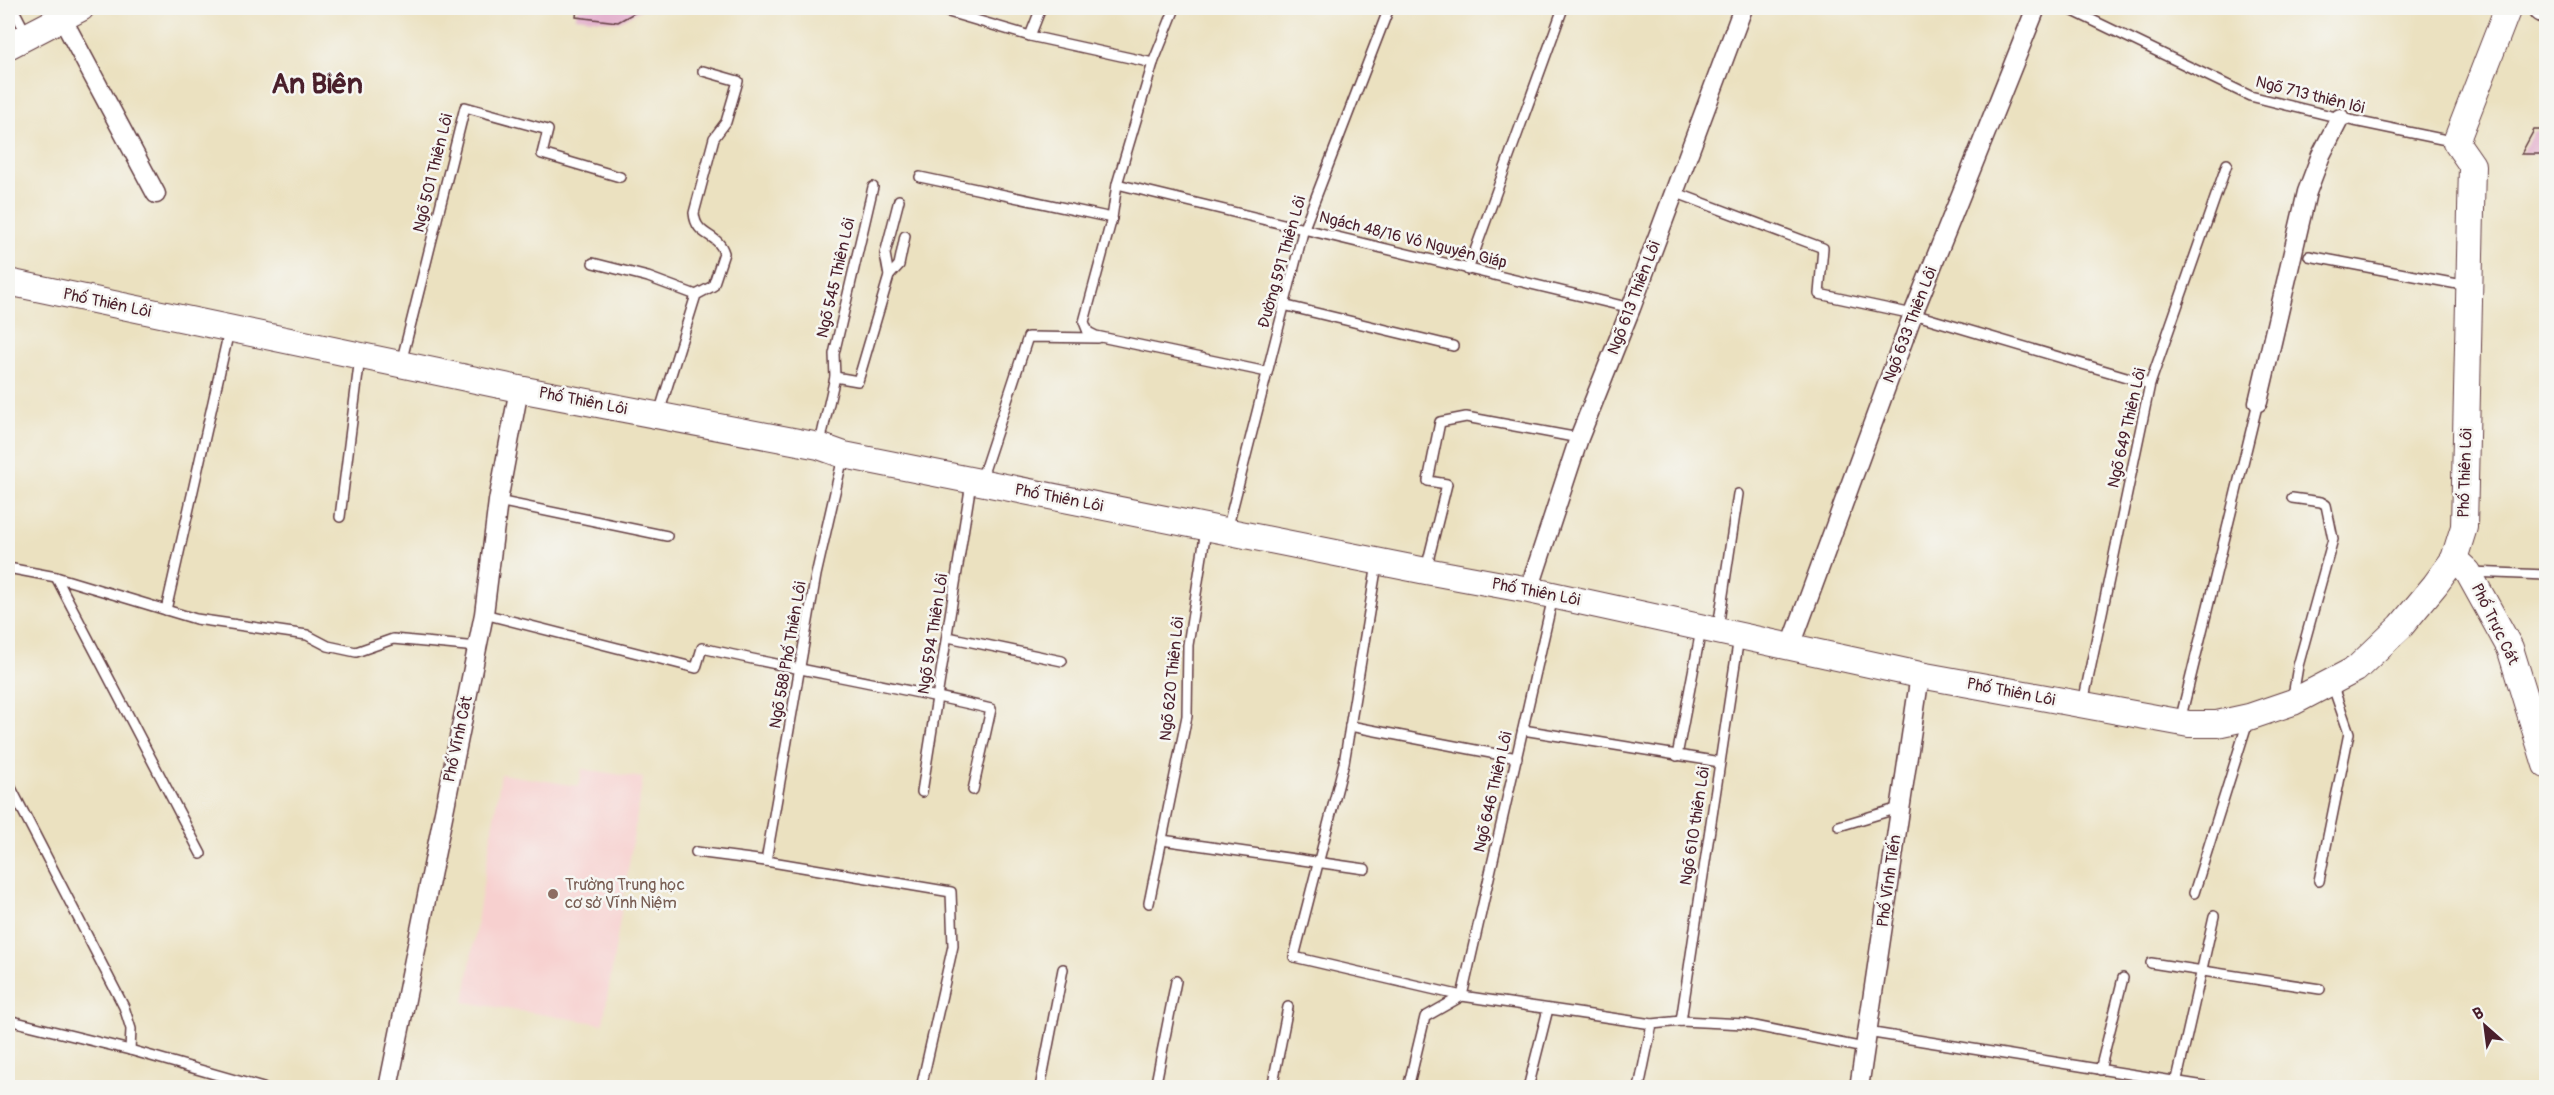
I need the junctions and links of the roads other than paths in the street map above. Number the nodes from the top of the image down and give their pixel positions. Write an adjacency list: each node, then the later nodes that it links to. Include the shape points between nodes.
1 (13, 8): 13 (lane)
2 (935, 8): 12 (lane)
3 (1041, 8): 12 (lane)
4 (1175, 8): 14 (lane)
5 (1389, 8): 27 (lane, Đường 591 Thiên Lôi)
6 (1563, 8): 31 (lane)
7 (1743, 8): 23 (street, Ngõ 613 Thiên Lôi)
8 (2036, 8): 38 (street, Ngõ 633 Thiên Lôi)
9 (2067, 8): 16 (lane, Ngõ 713 thiên lôi, via 2250,96)
10 (2508, 8): 17 (main road)
11 (72, 13): 13 (main road); 24 (street)
12 (1030, 36): 14 (lane)
13 (18, 41)
14 (1153, 63): 21 (lane)
15 (703, 71): 35 (lane, via 738,81 726,122 714,138 693,213 694,222 718,241 724,253 713,286)
16 (2340, 118): 17 (lane, Ngõ 713 thiên lôi); 48 (street, via 2320,155 2307,192)
17 (2456, 142): 34 (main road, Phố Thiên Lôi, via 2472,165)
18 (2227, 164): 46 (lane, Ngõ 649 Thiên Lôi)
19 (620, 177): 43 (lane, Ngõ 501 Thiên Lôi, via 542,154 548,130 465,107)
20 (920, 177): 26 (lane)
21 (1117, 184): 26 (lane); 27 (lane, Ngách 48/16 Vô Nguyên Giáp)
22 (873, 187): 45 (lane, Ngõ 545 Thiên Lôi, via 834,354)
23 (1674, 192): 37 (street, Ngõ 613 Thiên Lôi); 38 (lane, via 1823,248 1819,294)
24 (156, 194)
25 (899, 200): 32 (lane, via 885,254)
26 (1112, 219): 40 (lane, via 1084,322 1089,332)
27 (1304, 228): 31 (lane, Ngách 48/16 Vô Nguyên Giáp); 36 (lane, Đường 591 Thiên Lôi)
28 (905, 236): 32 (lane, via 898,265)
29 (2309, 256): 34 (lane)
30 (593, 262): 35 (lane, via 648,276)
31 (1468, 270): 37 (lane, Ngách 48/16 Vô Nguyên Giáp)
32 (889, 276): 45 (lane, via 858,381)
33 (8, 282): 39 (main road, Phố Thiên Lôi)
34 (2470, 286): 61 (main road, Phố Thiên Lôi)
35 (696, 295): 49 (lane)
36 (1283, 305): 41 (lane); 44 (lane, Đường 591 Thiên Lôi)
37 (1631, 308): 50 (street, Ngõ 613 Thiên Lôi)
38 (1913, 314): 46 (lane); 72 (street, Ngõ 633 Thiên Lôi)
39 (229, 327): 42 (main road, Phố Thiên Lôi); 68 (lane)
40 (1102, 338): 44 (lane); 53 (lane, Ngõ 594 Thiên Lôi, via 1028,337)
41 (1453, 346)
42 (360, 354): 43 (main road, Phố Thiên Lôi); 57 (lane)
43 (401, 363): 47 (main road, Phố Thiên Lôi)
44 (1267, 372): 58 (lane, Đường 591 Thiên Lôi)
45 (835, 377): 51 (lane, Ngõ 545 Thiên Lôi)
46 (2150, 384): 80 (lane, Ngõ 649 Thiên Lôi)
47 (519, 389): 49 (main road, Phố Thiên Lôi); 56 (street, Phố Vĩnh Cát)
48 (2258, 402): 82 (lane)
49 (658, 415): 51 (main road, Phố Thiên Lôi)
50 (1579, 438): 63 (lane, via 1466,417 1440,422 1428,481 1447,484); 66 (street, Ngõ 613 Thiên Lôi)
51 (819, 446): 52 (main road, Phố Thiên Lôi)
52 (844, 455): 53 (main road, Phố Thiên Lôi); 75 (lane, Ngõ 588 Phố Thiên Lôi, via 816,575)
53 (976, 481): 58 (main road, Phố Thiên Lôi); 71 (lane, Ngõ 594 Thiên Lôi)
54 (1738, 494): 70 (lane)
55 (2292, 498): 79 (lane, via 2326,505 2333,539 2298,666)
56 (498, 501): 59 (lane); 69 (street, Phố Vĩnh Cát)
57 (340, 517)
58 (1216, 530): 60 (main road, Phố Thiên Lôi); 94 (lane, Ngõ 620 Thiên Lôi, via 1188,645 1187,716)
59 (667, 536)
60 (1377, 562): 63 (main road, Phố Thiên Lôi); 83 (lane)
61 (2461, 565): 64 (lane); 77 (main road, Phố Thiên Lôi, via 2356,669); 88 (main road, Phố Trực Cát, via 2510,648)
62 (8, 568): 65 (lane)
63 (1425, 572): 66 (main road, Phố Thiên Lôi)
64 (2547, 575)
65 (56, 577): 68 (lane); 96 (lane)
66 (1529, 590): 67 (main road, Phố Thiên Lôi)
67 (1554, 595): 70 (main road, Phố Thiên Lôi); 84 (lane, Ngõ 646 Thiên Lôi)
68 (166, 610): 73 (lane, via 196,619 307,635 328,646 356,652 393,639)
69 (484, 614): 73 (street, Phố Vĩnh Cát); 75 (lane, via 696,668 702,648)
70 (1720, 631): 72 (main road, Phố Thiên Lôi); 85 (lane); 87 (lane, Ngõ 610 thiên Lôi)
71 (948, 637): 74 (lane); 78 (lane, Ngõ 594 Thiên Lôi)
72 (1791, 646): 76 (main road, Phố Thiên Lôi)
73 (477, 647): 121 (street, Phố Vĩnh Cát)
74 (1062, 661)
75 (801, 671): 78 (lane); 97 (lane, Ngõ 588 Phố Thiên Lôi)
76 (1920, 675): 80 (main road, Phố Thiên Lôi); 92 (street, Phố Vĩnh Tiến)
77 (2331, 681): 79 (main road, Phố Thiên Lôi); 100 (lane, via 2349,733)
78 (939, 696): 90 (lane, via 991,708); 91 (lane, Ngõ 594 Thiên Lôi)
79 (2293, 702): 81 (main road, Phố Thiên Lôi)
80 (2082, 706): 82 (main road, Phố Thiên Lôi)
81 (2249, 717): 82 (main road, Phố Thiên Lôi, via 2217,724); 101 (lane)
82 (2179, 723)
83 (1350, 726): 86 (lane); 98 (lane)
84 (1523, 730): 85 (lane); 86 (lane, Ngõ 646 Thiên Lôi)
85 (1677, 756): 87 (lane)
86 (1517, 758): 110 (lane, Ngõ 646 Thiên Lôi)
87 (1720, 762): 114 (lane, Ngõ 610 thiên Lôi)
88 (2547, 765)
89 (8, 782): 117 (lane, via 124,1007 131,1029)
90 (973, 790)
91 (922, 792)
92 (1899, 808): 93 (lane); 116 (street, Phố Vĩnh Tiến)
93 (1839, 826)
94 (1162, 840): 98 (lane); 102 (lane, Ngõ 620 Thiên Lôi)
95 (696, 852): 97 (lane)
96 (201, 854)
97 (766, 861): 122 (lane, via 951,892 953,946)
98 (1317, 862): 99 (lane); 110 (lane, via 1294,957)
99 (1365, 869)
100 (2319, 881)
101 (2194, 893)
102 (1149, 903)
103 (2214, 916): 106 (lane)
104 (2151, 963): 106 (lane)
105 (1063, 969): 123 (lane)
106 (2201, 969): 109 (lane); 119 (lane)
107 (2122, 978): 118 (lane)
108 (1176, 981): 124 (lane)
109 (2320, 989)
110 (1462, 996): 112 (lane); 126 (lane, via 1425,1017)
111 (1288, 1007): 125 (lane)
112 (1548, 1009): 115 (lane); 127 (lane)
113 (8, 1020): 117 (lane)
114 (1681, 1021): 115 (lane); 116 (lane, via 1745,1024)
115 (1652, 1024): 128 (lane)
116 (1866, 1040): 118 (lane); 129 (street, Phố Vĩnh Tiến)
117 (130, 1050): 120 (lane)
118 (2100, 1070): 119 (lane)
119 (2176, 1084): 130 (lane)
120 (263, 1088)
121 (388, 1088)
122 (921, 1088)
123 (1040, 1088)
124 (1155, 1088)
125 (1272, 1088)
126 (1408, 1088)
127 (1528, 1088)
128 (1639, 1088)
129 (1859, 1088)
130 (2217, 1088)

